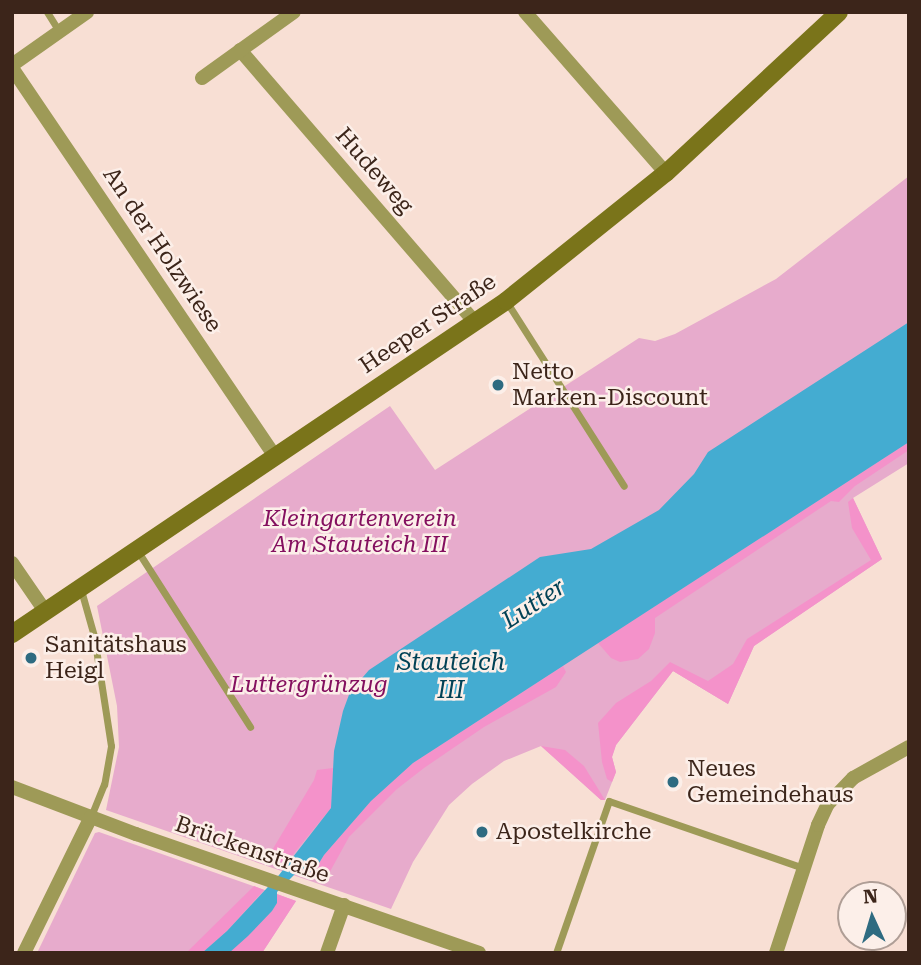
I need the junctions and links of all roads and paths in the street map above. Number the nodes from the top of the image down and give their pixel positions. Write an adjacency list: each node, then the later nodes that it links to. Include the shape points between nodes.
1 (47, 12): 6 (lane)
2 (88, 12): 6 (street)
3 (294, 12): 7 (street)
4 (525, 12): 10 (street)
5 (829, 16): 10 (main road, Heeper Straße)
6 (59, 31): 8 (street)
7 (240, 50): 9 (street); 12 (street, Hudeweg)
8 (12, 66): 13 (street, An der Holzwiese)
9 (202, 78)
10 (667, 173): 11 (main road, Heeper Straße)
11 (506, 301): 12 (main road, Heeper Straße); 14 (lane)
12 (475, 322): 13 (main road, Heeper Straße)
13 (275, 457): 15 (main road, Heeper Straße)
14 (624, 486)
15 (137, 549): 17 (main road, Heeper Straße); 20 (lane)
16 (12, 563): 18 (street)
17 (80, 588): 18 (main road, Heeper Straße); 23 (lane, via 94,636 111,746 104,784)
18 (46, 611): 19 (main road, Heeper Straße)
19 (12, 634)
20 (250, 727)
21 (909, 747): 24 (street, via 853,778 834,795)
22 (12, 787): 23 (street, Brückenstraße)
23 (91, 817): 25 (street, Brückenstraße); 26 (street)
24 (804, 868): 29 (lane, via 609,801); 30 (street)
25 (344, 905): 27 (street); 28 (street, Brückenstraße)
26 (24, 953)
27 (327, 953)
28 (479, 953)
29 (556, 953)
30 (776, 953)

